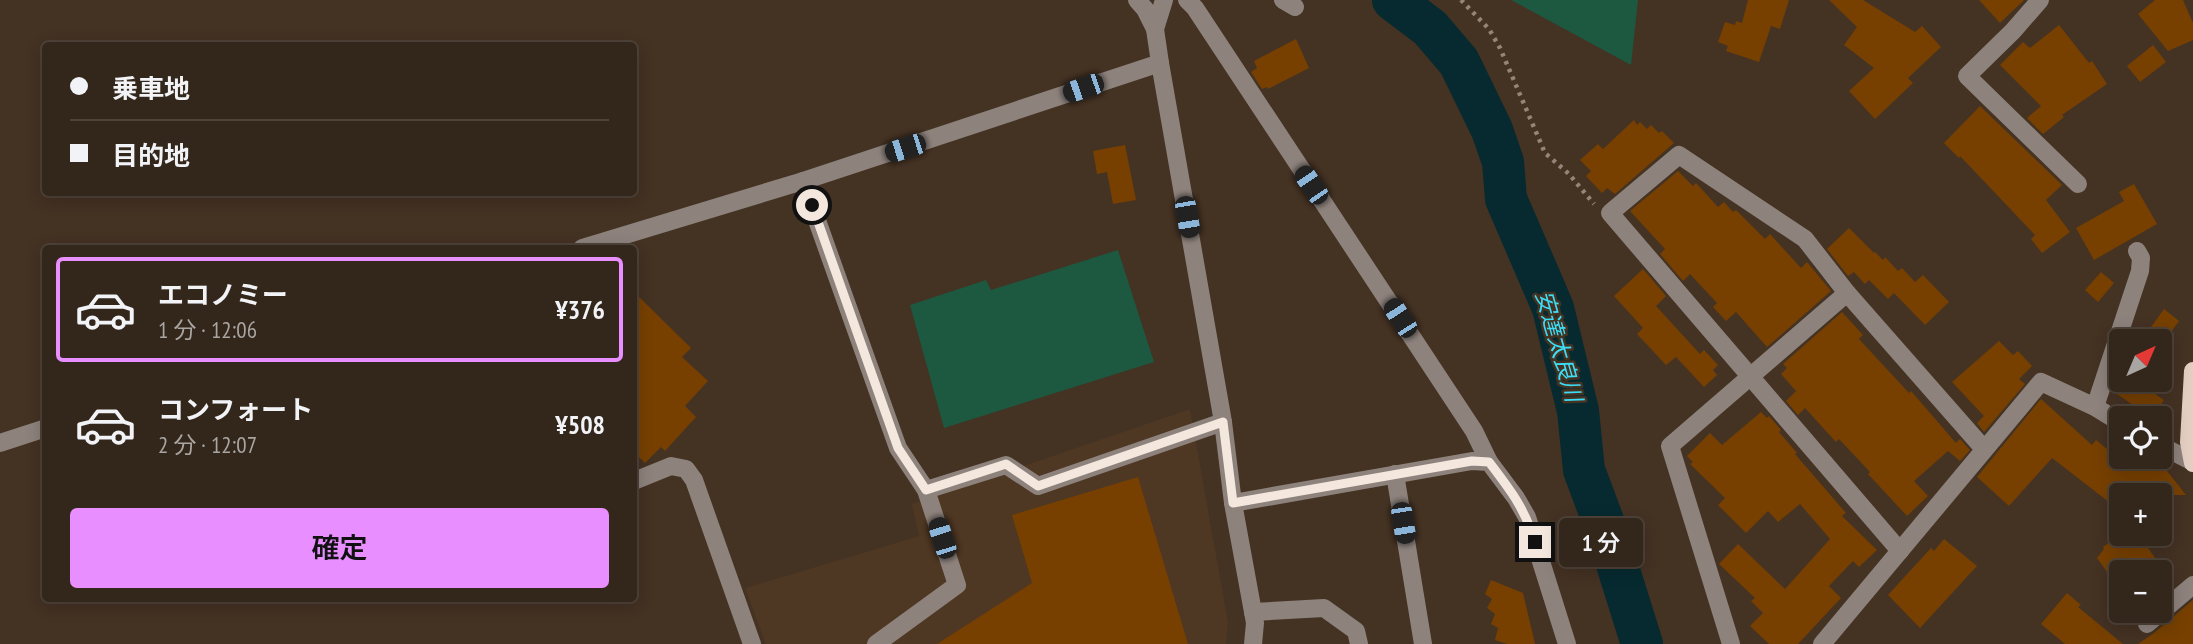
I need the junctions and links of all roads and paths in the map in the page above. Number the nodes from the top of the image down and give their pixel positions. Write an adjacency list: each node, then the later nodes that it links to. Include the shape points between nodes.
1 (1137, 0): 6 (street)
2 (1164, 0): 6 (street)
3 (1187, 0): 23 (street, via 1467,420)
4 (1461, 0): 10 (path, via 1500,48 1545,153 1594,204)
5 (2040, 0): 9 (street, via 1967,76)
6 (1155, 29): 7 (street)
7 (1160, 63): 8 (street); 18 (street)
8 (803, 181): 11 (street); 27 (street, via 898,448)
9 (2078, 184)
10 (1610, 213): 13 (street, via 1679,155 1805,239); 15 (street)
11 (592, 245)
12 (2137, 251): 16 (street, via 2140,271)
13 (1847, 293): 15 (street); 21 (street)
14 (2193, 371): 24 (main road, via 2189,442)
15 (1751, 377): 29 (street); 39 (street, via 1670,446)
16 (2095, 407): 17 (street); 21 (street, via 2041,382)
17 (2109, 415)
18 (1223, 422): 27 (street, via 1038,486 1006,464); 28 (street)
19 (42, 429): 20 (street)
20 (0, 443)
21 (1984, 449): 29 (street)
22 (2172, 452): 24 (street)
23 (1489, 462): 25 (street); 38 (street, via 1527,517)
24 (2193, 463)
25 (1395, 474): 28 (street); 37 (street)
26 (637, 480): 33 (street, via 671,466 686,469 694,480)
27 (926, 490): 34 (street, via 957,586)
28 (1233, 503): 31 (street)
29 (1900, 551): 40 (street)
30 (2193, 584): 32 (street)
31 (1253, 612): 35 (street); 36 (street, via 1324,608 1356,631)
32 (2147, 624)
33 (752, 644)
34 (876, 644)
35 (1254, 644)
36 (1359, 644)
37 (1423, 644)
38 (1567, 644)
39 (1731, 644)
40 (1822, 644)

